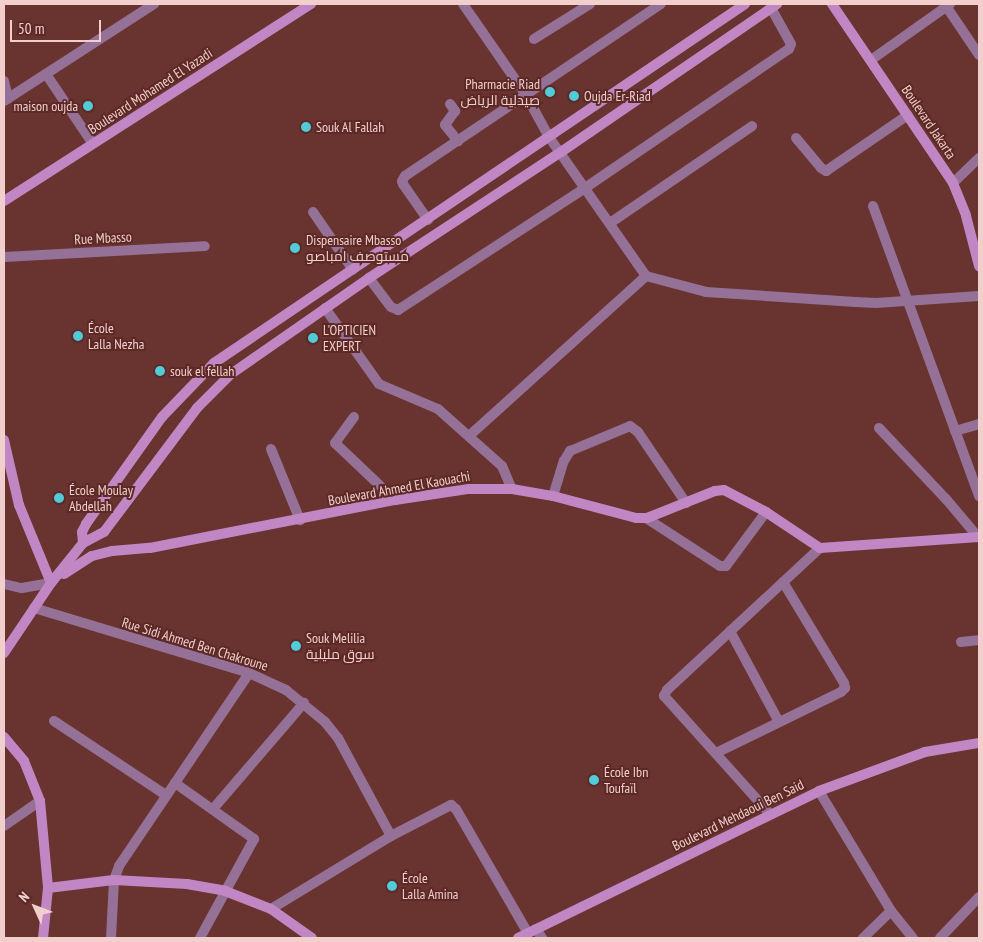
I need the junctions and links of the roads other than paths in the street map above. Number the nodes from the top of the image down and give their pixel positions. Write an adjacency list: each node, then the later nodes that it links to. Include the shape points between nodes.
1 (154, 4): 13 (street)
2 (311, 4): 23 (street, Boulevard Mohamed El Yazadi)
3 (463, 4): 15 (street)
4 (590, 4): 10 (street)
5 (662, 4): 15 (street)
6 (745, 4): 20 (street)
7 (832, 4): 12 (street, Boulevard Jakarta)
8 (948, 5): 11 (street); 12 (street)
9 (774, 6): 24 (street); 27 (street, via 790,44 789,49)
10 (534, 39)
11 (979, 54)
12 (871, 60): 18 (street, Boulevard Jakarta)
13 (46, 74): 16 (street); 23 (street)
14 (4, 81): 16 (street)
15 (526, 95): 20 (street); 22 (street)
16 (6, 100)
17 (450, 104): 22 (street, via 455,111 445,125)
18 (908, 115): 21 (street, via 826,171); 26 (street, Boulevard Jakarta)
19 (752, 126): 32 (street)
20 (549, 136): 24 (street); 31 (street)
21 (796, 138)
22 (458, 141): 31 (street, via 402,180)
23 (93, 144): 28 (street, Boulevard Mohamed El Yazadi)
24 (560, 152): 27 (street); 39 (street)
25 (979, 158): 26 (street)
26 (953, 183): 34 (street, Boulevard Jakarta)
27 (585, 188): 32 (street); 39 (street, via 398,310 391,307)
28 (4, 201)
29 (873, 206): 41 (street)
30 (312, 212): 37 (street)
31 (428, 220): 37 (street)
32 (610, 223): 38 (street)
33 (204, 246): 35 (street, Rue Mbasso)
34 (978, 251): 36 (street, Boulevard Jakarta)
35 (4, 257)
36 (979, 266)
37 (352, 270): 60 (street, via 233,348 200,375 162,416 91,516 82,532)
38 (646, 276): 41 (street, via 730,294 876,303); 47 (street)
39 (369, 278): 42 (street)
40 (979, 296): 41 (street)
41 (907, 301): 46 (street)
42 (326, 308): 47 (street, via 379,384 432,405); 60 (street, via 218,386 179,430 104,532)
43 (354, 417): 54 (street, via 336,441 336,446)
44 (979, 424): 46 (street)
45 (879, 428): 59 (street)
46 (955, 430): 53 (street)
47 (469, 436): 51 (street, via 502,466)
48 (4, 440): 50 (street)
49 (270, 449): 58 (street)
50 (4, 452): 63 (street, via 20,505)
51 (512, 489): 52 (street, Boulevard Ahmed El Kaouachi); 54 (street, Boulevard Ahmed El Kaouachi, via 469,489)
52 (553, 496): 55 (street, via 570,451 630,426 638,432); 57 (street, Boulevard Ahmed El Kaouachi, via 624,517)
53 (979, 496)
54 (395, 500): 58 (street, Boulevard Ahmed El Kaouachi)
55 (686, 504): 56 (street, Boulevard Ahmed El Kaouachi, via 724,490); 57 (street, Boulevard Ahmed El Kaouachi)
56 (766, 512): 57 (street, via 726,566 720,566); 61 (street, Boulevard Ahmed El Kaouachi)
57 (646, 518)
58 (300, 520): 63 (street, Boulevard Ahmed El Kaouachi, via 92,556)
59 (978, 537): 61 (street)
60 (83, 543): 63 (street)
61 (820, 548): 62 (street)
62 (782, 582): 66 (street); 73 (street, via 845,688)
63 (51, 583): 64 (street, via 22,588); 65 (street)
64 (4, 584)
65 (34, 608): 69 (street); 70 (street, Rue Sidi Ahmed Ben Chakroune)
66 (730, 631): 73 (street); 76 (street, via 664,696)
67 (979, 640): 68 (street)
68 (961, 642)
69 (4, 654)
70 (250, 673): 71 (street, Rue Sidi Ahmed Ben Chakroune, via 278,685); 77 (street)
71 (304, 703): 81 (street); 84 (street, Rue Sidi Ahmed Ben Chakroune, via 338,738)
72 (54, 721): 79 (street)
73 (779, 722): 76 (street)
74 (4, 736): 80 (street, via 24,760)
75 (979, 743): 78 (street, Boulevard Mehdaoui Ben Said, via 925,752)
76 (716, 753): 82 (street)
77 (175, 783): 79 (street); 81 (street)
78 (820, 791): 82 (street, Boulevard Mehdaoui Ben Said); 90 (street)
79 (166, 795): 85 (street, via 128,850)
80 (40, 801): 83 (street); 86 (street)
81 (213, 809): 87 (street, via 254,839)
82 (770, 814): 91 (street, Boulevard Mehdaoui Ben Said)
83 (4, 826)
84 (391, 836): 89 (street); 91 (street, via 451,805)
85 (114, 880): 86 (street); 87 (street, via 187,884); 93 (street)
86 (48, 888): 92 (street)
87 (225, 891): 89 (street); 94 (street)
88 (979, 897): 100 (street)
89 (271, 909): 95 (street)
90 (891, 910): 98 (street); 99 (street)
91 (532, 931): 96 (street, Boulevard Mehdaoui Ben Said); 97 (street)
92 (43, 938)
93 (111, 938)
94 (200, 938)
95 (312, 938)
96 (518, 938)
97 (542, 938)
98 (863, 938)
99 (913, 938)
100 (940, 938)

